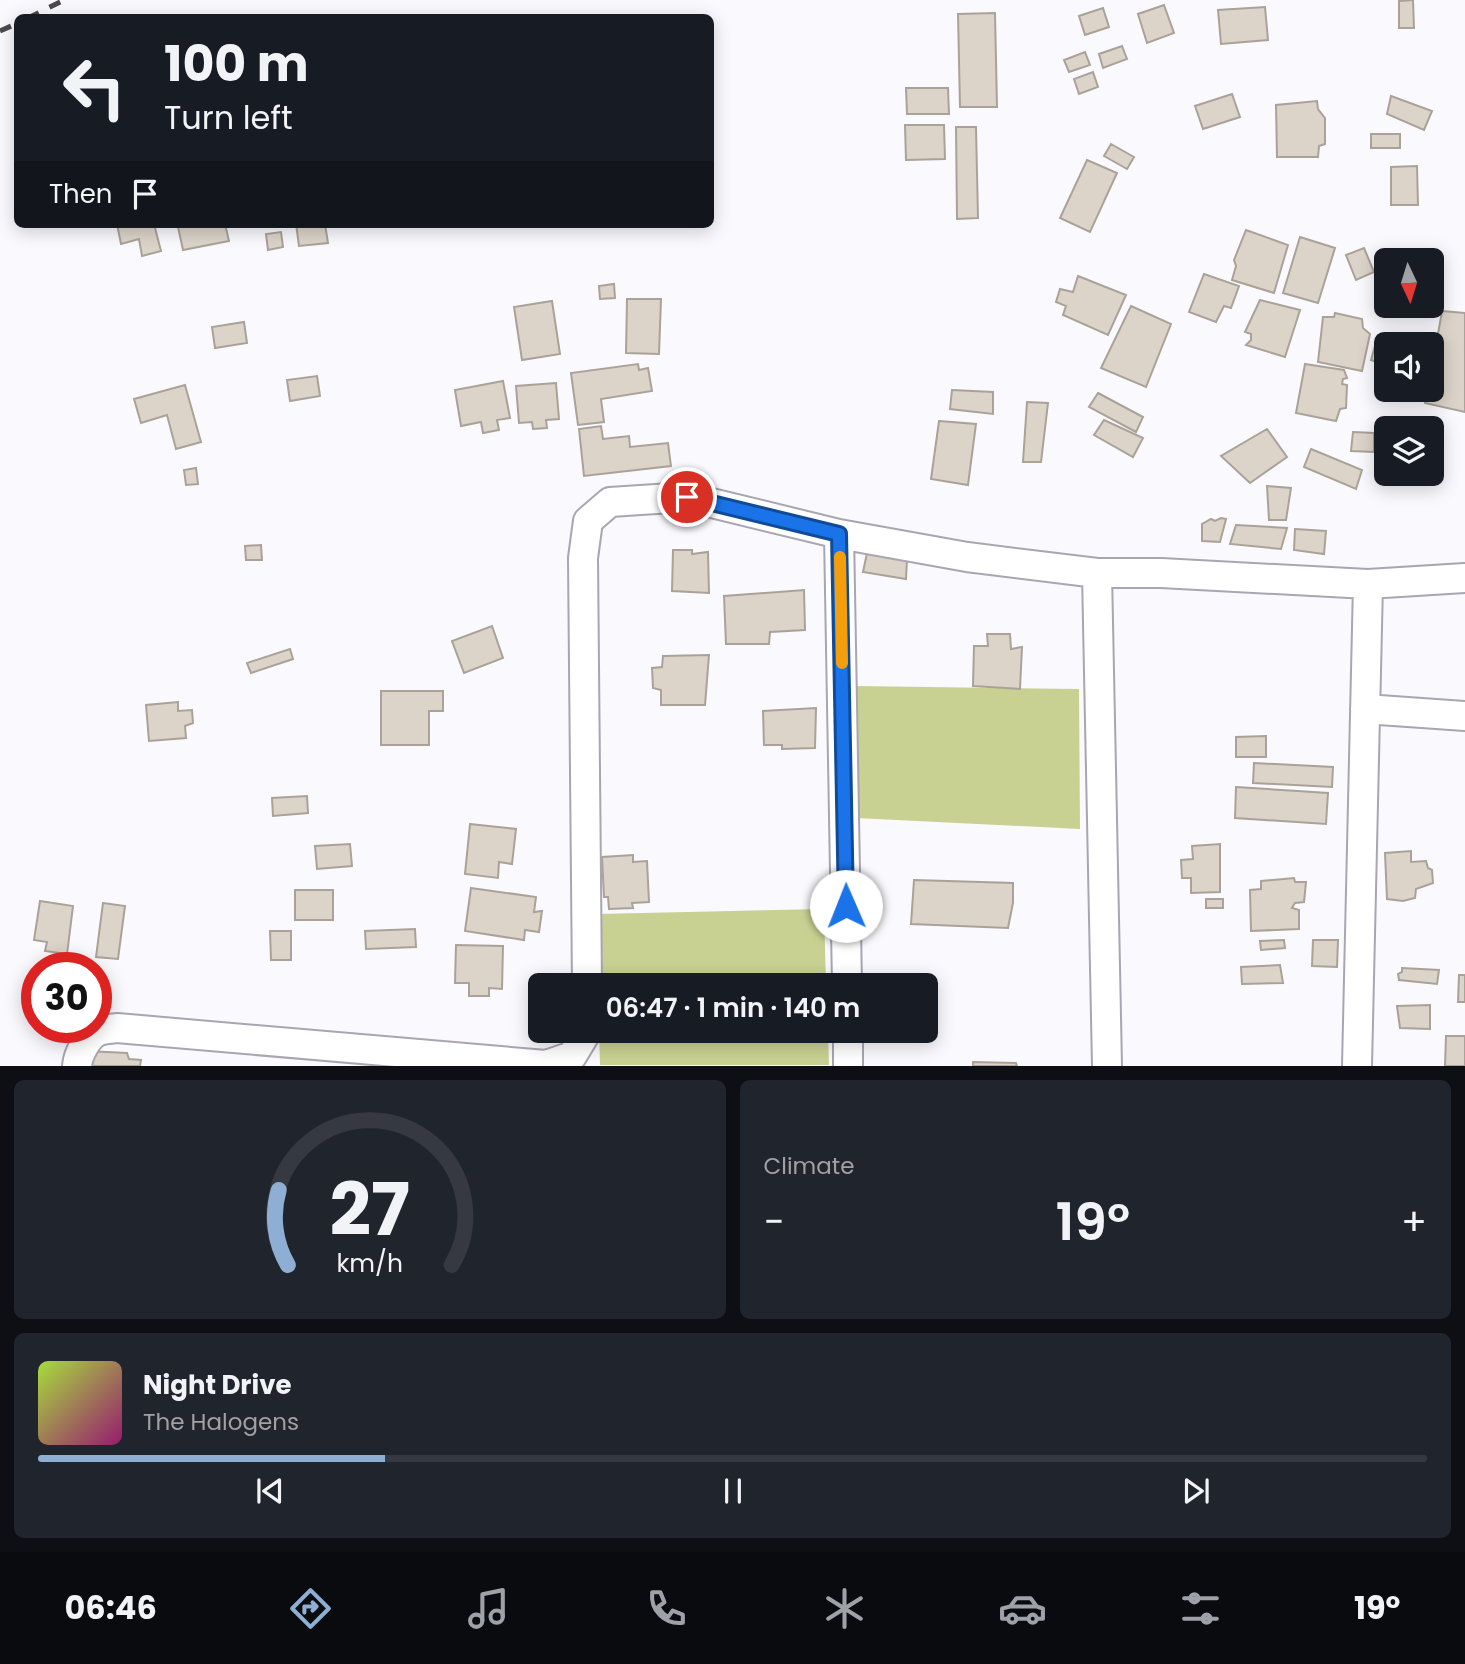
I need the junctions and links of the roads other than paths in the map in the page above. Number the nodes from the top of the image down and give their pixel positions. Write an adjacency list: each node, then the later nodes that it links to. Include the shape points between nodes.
1 (839, 534): 2 (street, via 967,557); 7 (street, via 687,497 610,502 588,521 583,558); 8 (street)
2 (1097, 573): 4 (street); 13 (street)
3 (1465, 578): 4 (street)
4 (1368, 584): 5 (street)
5 (1365, 709): 6 (street); 14 (street)
6 (1465, 716)
7 (587, 973)
8 (847, 973)
9 (580, 1043): 11 (street, via 572,1056 546,1065 117,1028 96,1031)
10 (848, 1043): 12 (street)
11 (76, 1066)
12 (848, 1066)
13 (1107, 1066)
14 (1357, 1066)

